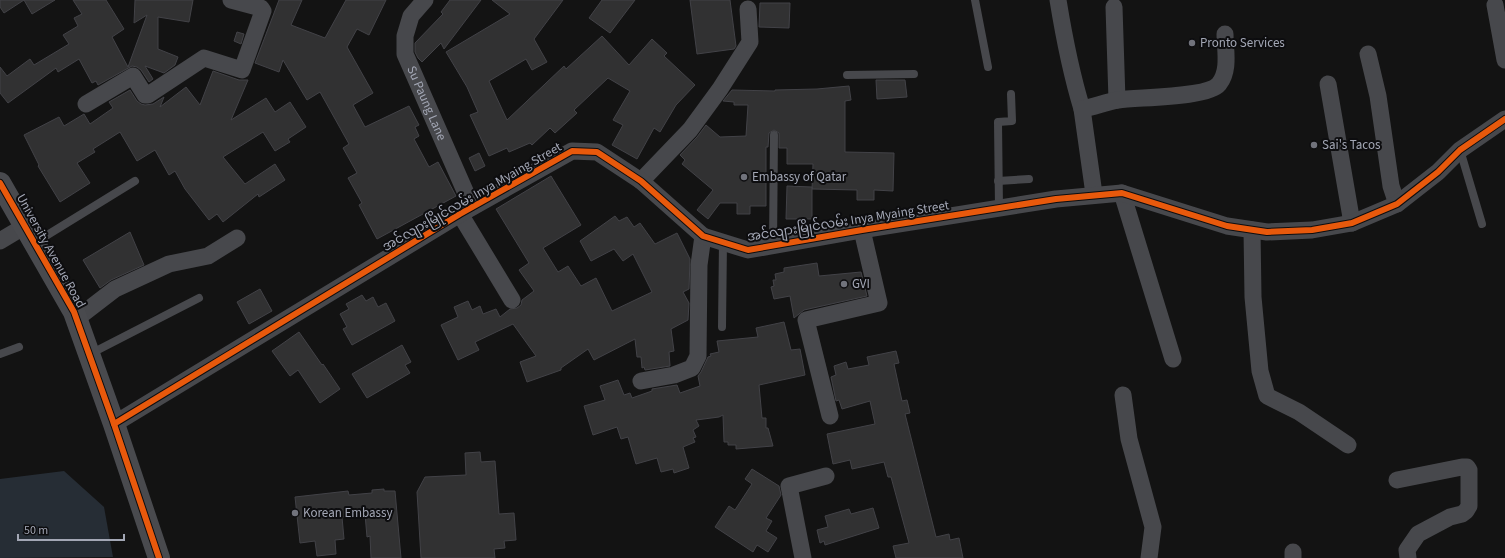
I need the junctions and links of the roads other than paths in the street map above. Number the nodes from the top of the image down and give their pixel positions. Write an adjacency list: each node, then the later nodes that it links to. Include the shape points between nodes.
1 (231, 0): 17 (street, via 261,8 263,11 242,70 204,58 148,95 133,76)
2 (425, 0): 31 (street, Su Paung Lane, via 411,16 405,36 405,54)
3 (975, 0): 11 (lane)
4 (1058, 0): 18 (street, via 1066,49)
5 (1495, 5): 10 (street)
6 (1114, 7): 16 (street)
7 (748, 9): 25 (street, via 750,42 690,130)
8 (1224, 34): 16 (street, via 1226,72 1218,85 1208,91 1186,95)
9 (1368, 54): 29 (street, via 1378,96 1391,186)
10 (1505, 60)
11 (988, 67)
12 (914, 74): 13 (lane)
13 (847, 75)
14 (1328, 84): 32 (street)
15 (1011, 94): 24 (lane, via 1012,121 998,122)
16 (1117, 100): 18 (street)
17 (86, 104)
18 (1082, 109): 28 (street)
19 (1505, 118): 21 (street, အင်လျားမြိုင်လမ်း Inya Myaing Street)
20 (774, 135): 41 (lane)
21 (1460, 150): 29 (street, အင်လျားမြိုင်လမ်း Inya Myaing Street, via 1438,172); 33 (lane)
22 (1029, 179): 24 (lane)
23 (135, 181): 36 (lane)
24 (998, 181): 30 (lane)
25 (641, 182): 31 (street, အင်လျားမြိုင်လမ်း Inya Myaing Street, via 597,152 572,151); 37 (street, အင်လျားမြိုင်လမ်း Inya Myaing Street)
26 (0, 183): 36 (main road, University Avenue Road)
27 (1122, 193): 28 (street, အင်လျားမြိုင်လမ်း Inya Myaing Street); 35 (street, အင်လျားမြိုင်လမ်း Inya Myaing Street, via 1227,226); 49 (street)
28 (1094, 194): 30 (street, အင်လျားမြိုင်လမ်း Inya Myaing Street)
29 (1397, 204): 32 (street, အင်လျားမြိုင်လမ်း Inya Myaing Street)
30 (999, 208): 34 (street, အင်လျားမြိုင်လမ်း Inya Myaing Street)
31 (466, 211): 43 (street, Su Paung Lane); 53 (street, အင်လျားမြိုင်လမ်း Inya Myaing Street)
32 (1352, 223): 35 (street, အင်လျားမြိုင်လမ်း Inya Myaing Street, via 1312,230)
33 (1482, 224)
34 (862, 230): 41 (street, အင်လျားမြိုင်လမ်း Inya Myaing Street); 52 (street, via 879,303 806,320)
35 (1252, 230): 54 (street, via 1253,297 1260,371 1268,396)
36 (30, 234): 39 (street); 44 (main road, University Avenue Road)
37 (703, 236): 40 (street, အင်လျားမြိုင်လမ်း Inya Myaing Street); 50 (street, via 699,265 698,356 692,368 674,375)
38 (237, 238): 44 (street, via 208,256 169,264 115,290)
39 (0, 241)
40 (722, 242): 41 (street, အင်လျားမြိုင်လမ်း Inya Myaing Street, via 748,250); 45 (lane)
41 (773, 246)
42 (199, 298): 48 (lane)
43 (512, 300)
44 (76, 319): 48 (main road, University Avenue Road)
45 (722, 327)
46 (19, 347): 47 (lane)
47 (0, 354)
48 (89, 355): 53 (main road, University Avenue Road)
49 (1173, 359)
50 (641, 381)
51 (1123, 395): 59 (street, via 1129,439 1153,527)
52 (830, 416)
53 (114, 424): 57 (main road, University Avenue Road)
54 (1348, 444)
55 (826, 476): 58 (street, via 788,486)
56 (1397, 480): 60 (street, via 1462,467 1469,470 1469,506 1466,511 1418,534 1407,550)
57 (159, 558)
58 (803, 558)
59 (1149, 558)
60 (1408, 558)

